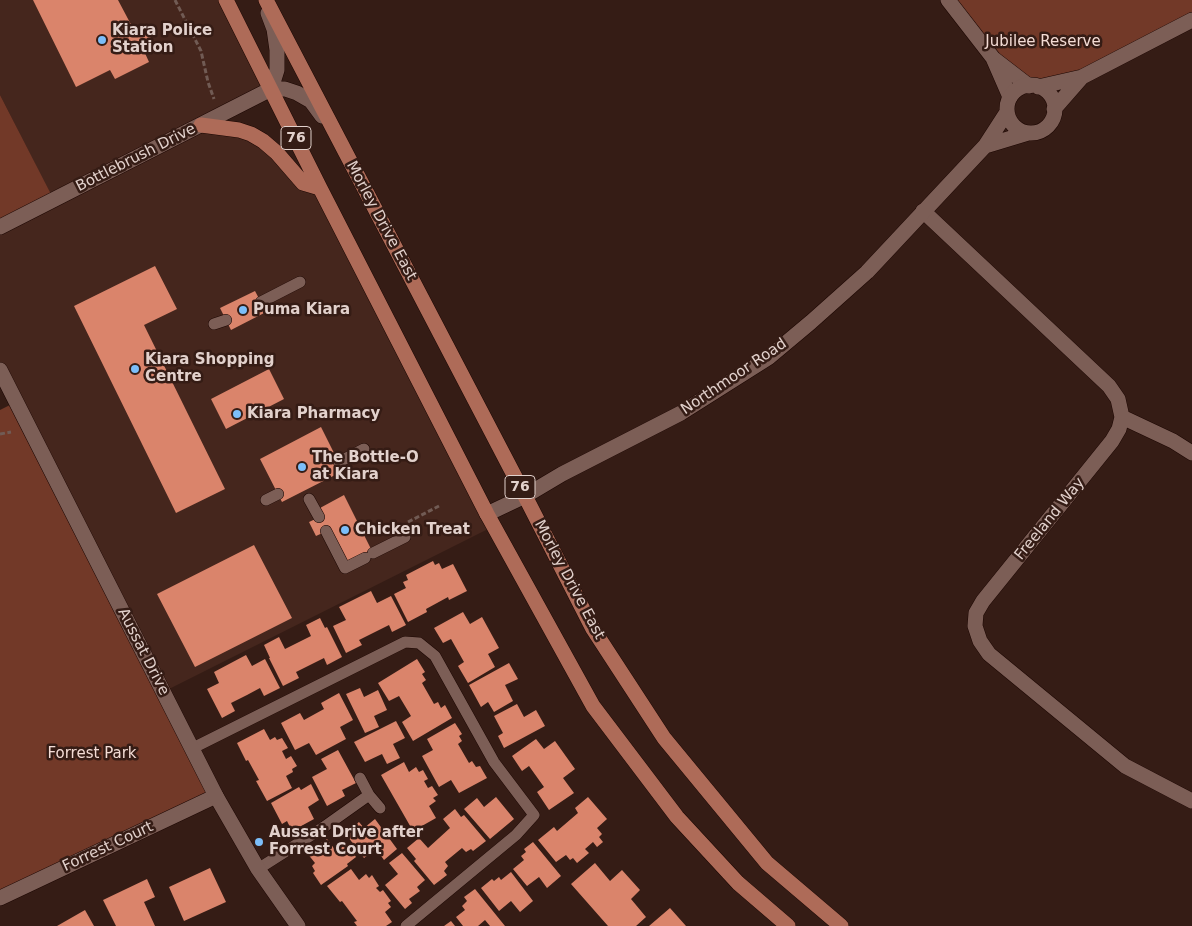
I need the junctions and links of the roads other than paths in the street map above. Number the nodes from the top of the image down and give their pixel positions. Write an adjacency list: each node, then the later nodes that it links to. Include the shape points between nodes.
1 (226, 0): 8 (main road, 76)
2 (265, 0): 8 (street, via 277,50 277,70); 13 (main road, Morley Drive East / 76)
3 (948, 0): 5 (street)
4 (1192, 20): 6 (street)
5 (993, 58): 7 (street); 9 (street)
6 (1082, 77): 7 (street); 10 (street)
7 (1033, 86): 9 (street, via 1022,87); 10 (street, via 1050,95)
8 (271, 88): 12 (street, Bottlebrush Drive); 13 (street, via 285,89 311,101); 16 (main road, 76)
9 (1010, 97): 11 (street)
10 (1054, 109): 14 (street, via 1049,124)
11 (1007, 112): 14 (street, via 1014,126); 15 (street, Northmoor Road)
12 (201, 124): 16 (main road, via 251,134 277,153 303,183); 18 (street, Bottlebrush Drive)
13 (335, 133): 29 (main road, Morley Drive East / 76)
14 (1028, 133): 15 (street, Northmoor Road)
15 (985, 146): 17 (street, Northmoor Road)
16 (320, 188): 32 (main road, 76)
17 (923, 211): 24 (street, via 1109,386 1118,399); 29 (street, Northmoor Road, via 867,272 768,358 680,413)
18 (0, 227)
19 (300, 282): 20 (lane)
20 (261, 302)
21 (226, 320): 22 (lane)
22 (214, 324)
23 (0, 370): 36 (street, Aussat Drive)
24 (1122, 417): 26 (street); 40 (street, Freeland Way, via 1112,441 983,601 976,613 975,626 980,642 989,654 1117,760)
25 (364, 449): 27 (lane)
26 (1192, 453)
27 (339, 462)
28 (278, 494): 31 (lane)
29 (525, 496): 32 (street, Northmoor Road); 47 (main road, Morley Drive East / 76, via 593,629 664,738 768,864)
30 (309, 499): 33 (lane)
31 (266, 500)
32 (487, 514): 46 (main road, 76, via 593,706 624,749 677,817 738,883)
33 (319, 517)
34 (326, 531): 35 (lane, via 345,568)
35 (406, 537)
36 (191, 749): 39 (street, Aussat Drive); 45 (lane, via 405,642 419,643 435,656 494,762 534,815 516,835)
37 (360, 778): 38 (lane)
38 (369, 795): 41 (lane); 42 (lane, via 324,828)
39 (216, 796): 42 (street, Aussat Drive); 43 (street, Forrest Court)
40 (1192, 801)
41 (380, 808)
42 (258, 868): 44 (street, Aussat Drive)
43 (0, 898)
44 (298, 926)
45 (406, 926)
46 (788, 926)
47 (841, 926)

